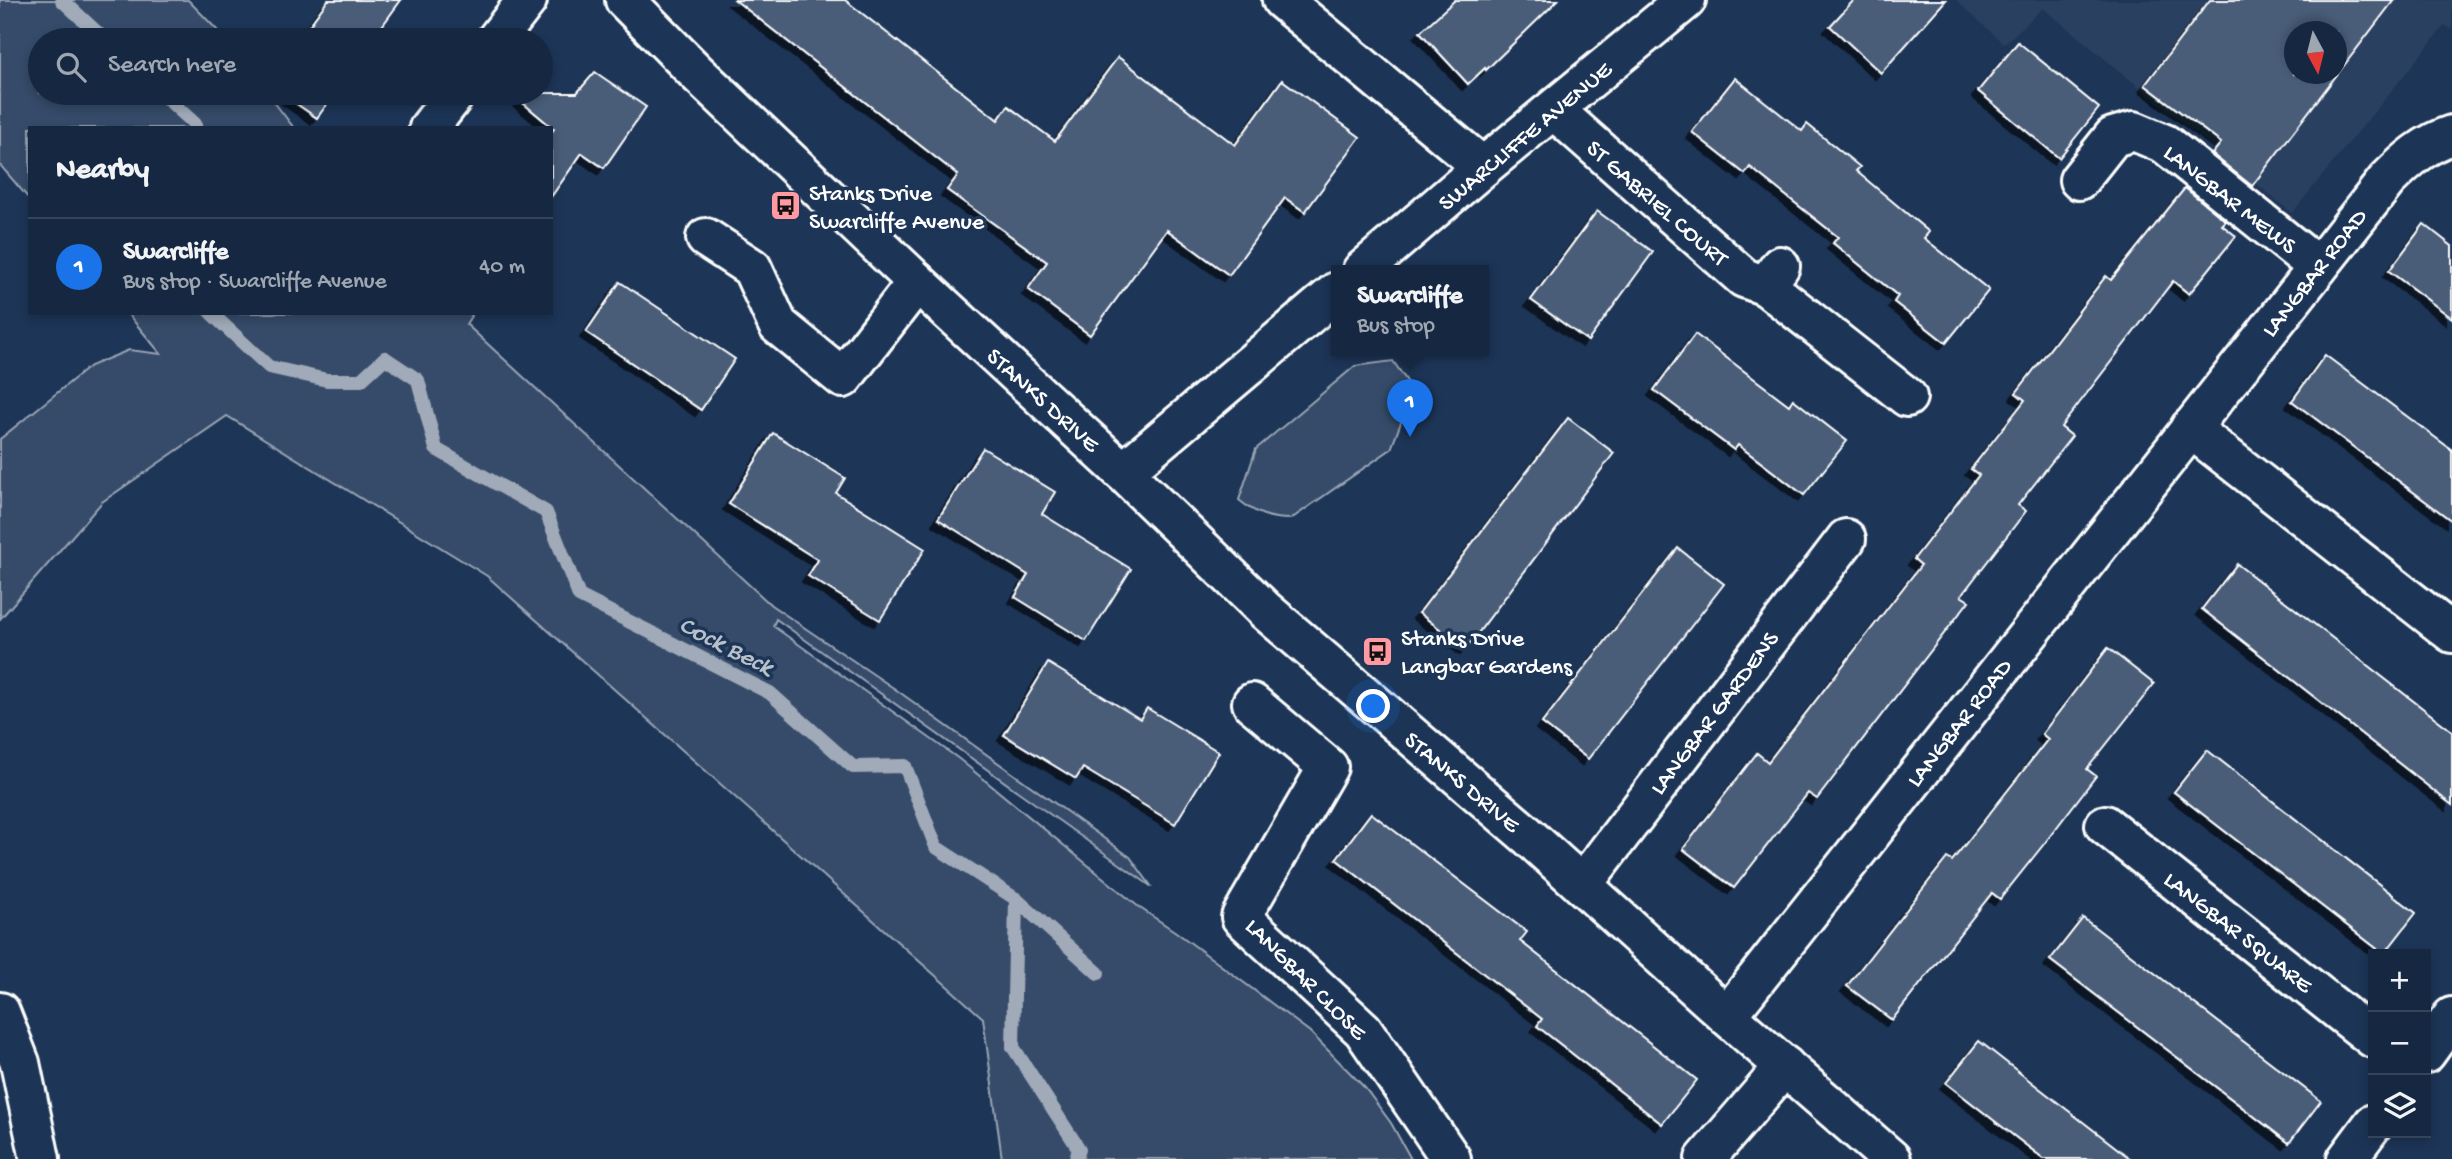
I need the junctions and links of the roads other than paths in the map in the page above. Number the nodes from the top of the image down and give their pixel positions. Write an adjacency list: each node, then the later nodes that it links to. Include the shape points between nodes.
1 (527, 0): 5 (street)
2 (625, 0): 15 (street, STANKS DRIVE)
3 (1282, 0): 10 (street)
4 (1686, 0): 7 (street, SWARCLIFFE AVENUE)
5 (505, 28)
6 (447, 105): 8 (street)
7 (1554, 110): 10 (street, SWARCLIFFE AVENUE); 17 (street, ST GABRIEL COURT, via 1744,278 1774,275 1820,331)
8 (431, 126)
9 (2452, 135): 14 (street, LANGBAR ROAD, via 2437,139 2406,161)
10 (1483, 167): 13 (street, SWARCLIFFE AVENUE)
11 (2079, 180): 14 (street, LANGBAR MEWS, via 2113,137 2134,131 2165,144)
12 (706, 238): 15 (street, via 752,268 778,325 843,378)
13 (1369, 265)
14 (2318, 267): 18 (street, LANGBAR ROAD)
15 (917, 282): 19 (street, STANKS DRIVE)
16 (1331, 296): 19 (street)
17 (1907, 397)
18 (2190, 428): 21 (street); 26 (street, LANGBAR ROAD)
19 (1123, 472): 24 (street, STANKS DRIVE, via 1266,611)
20 (1846, 540): 24 (street, LANGBAR GARDENS)
21 (2452, 633)
22 (1252, 704): 33 (street, LANGBAR CLOSE, via 1328,767 1241,917 1363,1030)
23 (2105, 825): 28 (street, LANGBAR SQUARE)
24 (1581, 885): 26 (street, STANKS DRIVE)
25 (0, 1012): 32 (street, via 20,1063)
26 (1727, 1016): 30 (street, STANKS DRIVE)
27 (2452, 1017): 29 (street)
28 (2368, 1034)
29 (2431, 1046)
30 (1785, 1066): 34 (street); 35 (street, STANKS DRIVE)
31 (2368, 1131): 36 (street)
32 (40, 1159)
33 (1451, 1159)
34 (1705, 1159)
35 (1891, 1159)
36 (2347, 1159)

